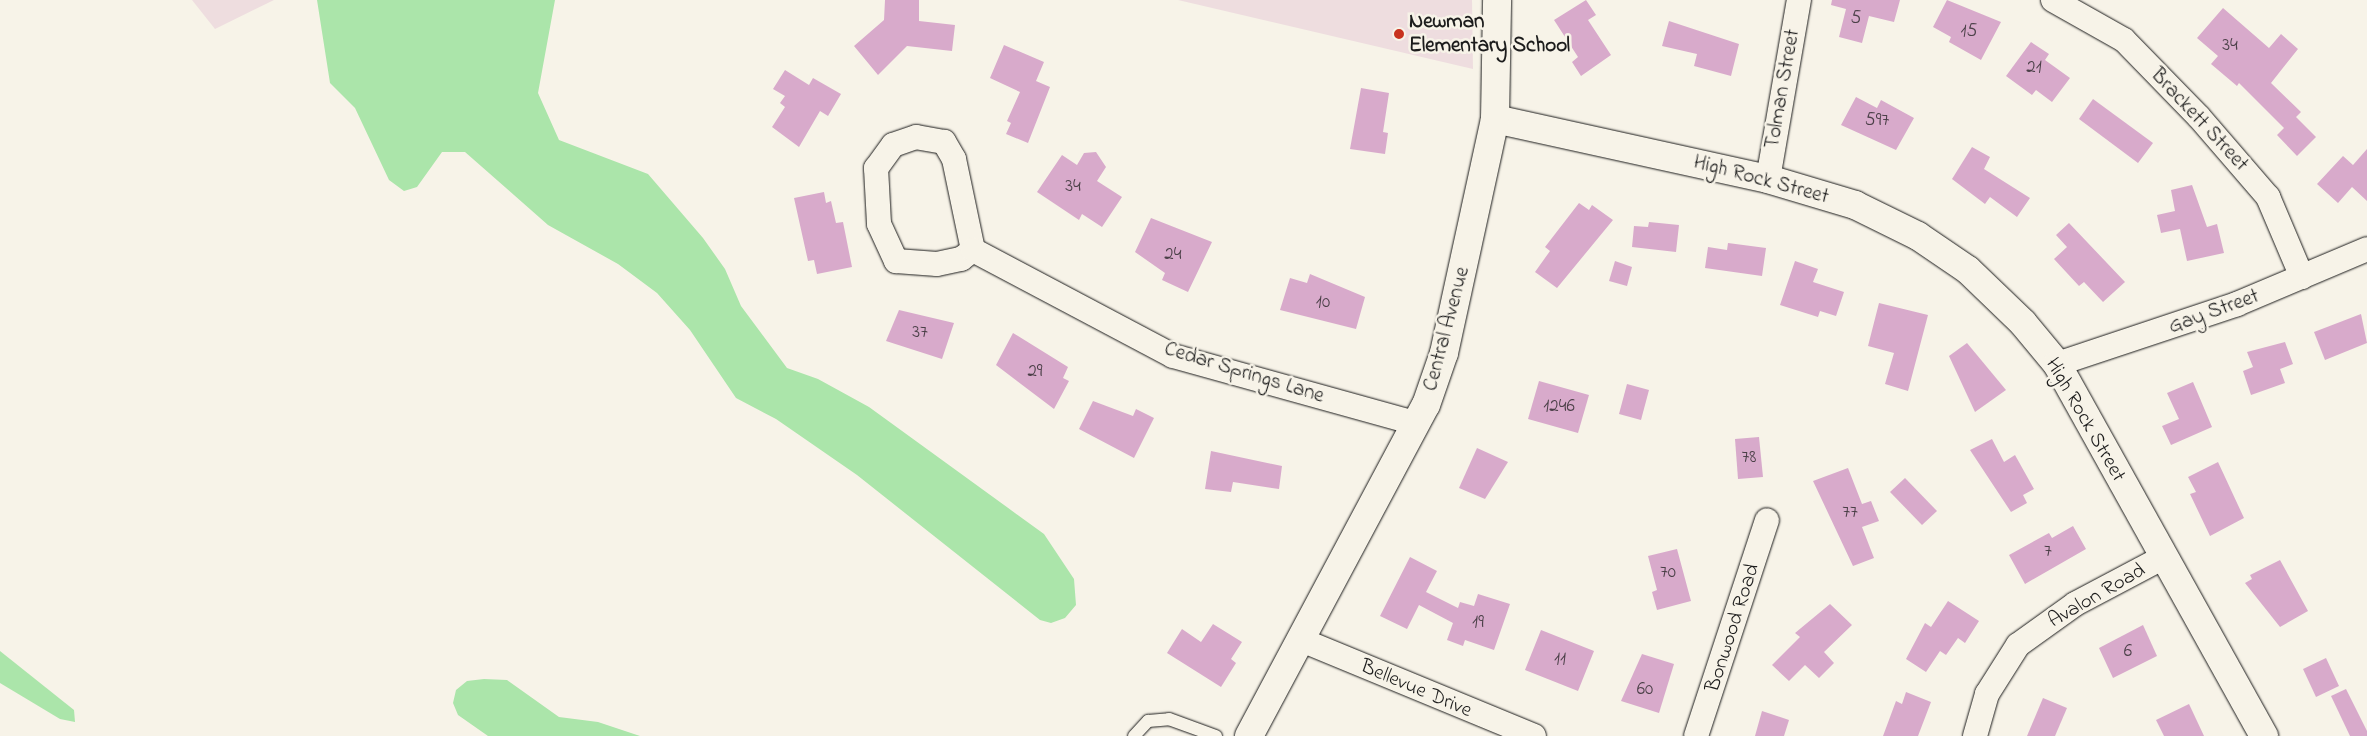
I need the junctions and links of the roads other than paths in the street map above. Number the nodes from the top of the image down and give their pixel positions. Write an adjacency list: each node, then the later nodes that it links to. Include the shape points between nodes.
1 (1497, 0): 4 (street, Central Avenue)
2 (1799, 0): 5 (street, Tolman Street)
3 (2053, 0): 8 (street, Brackett Street, via 2124,40 2199,117 2268,197)
4 (1494, 119): 5 (street, High Rock Street); 10 (street, Central Avenue, via 1444,353)
5 (1768, 178): 9 (street, High Rock Street, via 1855,205 1918,236 1968,270 2024,323)
6 (2367, 249): 8 (street, Gay Street)
7 (973, 250): 7 (street, via 954,159 944,142 916,137 892,145 876,168 879,224 896,261 937,264 961,259); 10 (street, Cedar Springs Lane, via 1173,356)
8 (2302, 277): 9 (street, Gay Street, via 2237,304)
9 (2056, 364): 12 (street, High Rock Street)
10 (1415, 424): 13 (street, Central Avenue)
11 (1767, 520): 18 (street, Bonwood Road)
12 (2162, 558): 19 (street, Avalon Road, via 2075,604 2018,646 1987,694); 20 (street, High Rock Street)
13 (1300, 638): 16 (street, Central Avenue); 17 (street, Bellevue Drive)
14 (1134, 736): 15 (lane, via 1148,721 1169,719)
15 (1216, 736)
16 (1249, 736)
17 (1534, 736)
18 (1696, 736)
19 (1975, 736)
20 (2264, 736)

